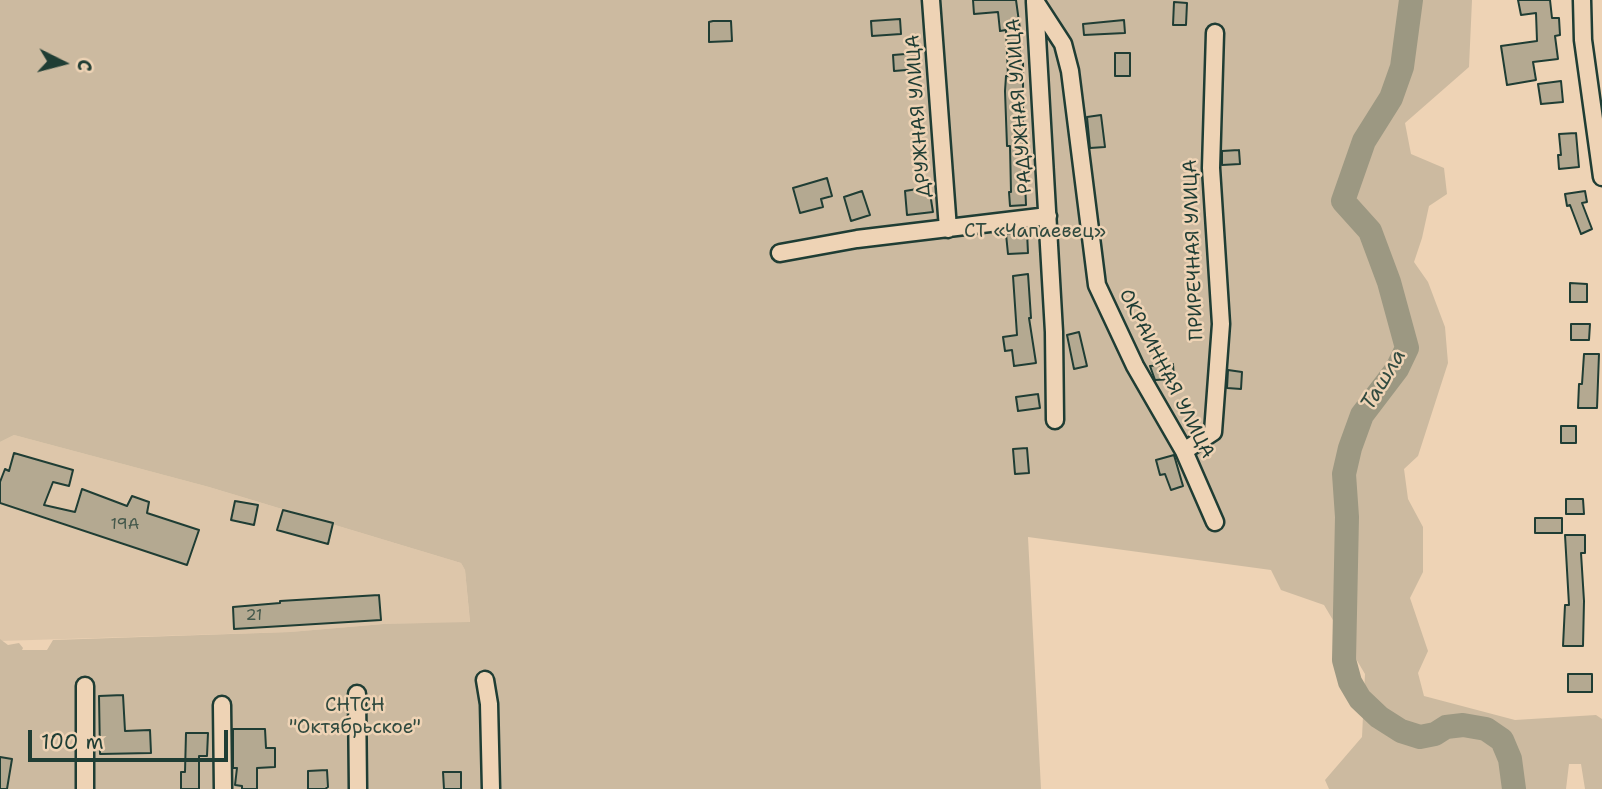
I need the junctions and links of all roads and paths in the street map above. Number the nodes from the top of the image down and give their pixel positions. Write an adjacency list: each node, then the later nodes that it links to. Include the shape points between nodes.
1 (931, 0): 7 (street, ДРУЖНАЯ УЛИЦА)
2 (1035, 0): 6 (street, РАДУЖНАЯ УЛИЦА); 10 (street, ОКРАИННАЯ УЛИЦА, via 1063,44 1070,71 1097,285 1135,366)
3 (1582, 0): 5 (street)
4 (1215, 33): 10 (street, ПРИРЕЧНАЯ УЛИЦА, via 1211,168 1221,324 1213,432)
5 (1602, 177)
6 (1048, 216): 7 (street); 9 (street, РАДУЖНАЯ УЛИЦА)
7 (948, 229): 8 (street)
8 (780, 253)
9 (1055, 420)
10 (1184, 451): 11 (street, ОКРАИННАЯ УЛИЦА)
11 (1216, 522)
12 (485, 680): 19 (street)
13 (85, 687): 16 (street)
14 (357, 694): 18 (street)
15 (222, 705): 17 (street)
16 (85, 789)
17 (223, 789)
18 (358, 789)
19 (491, 789)

